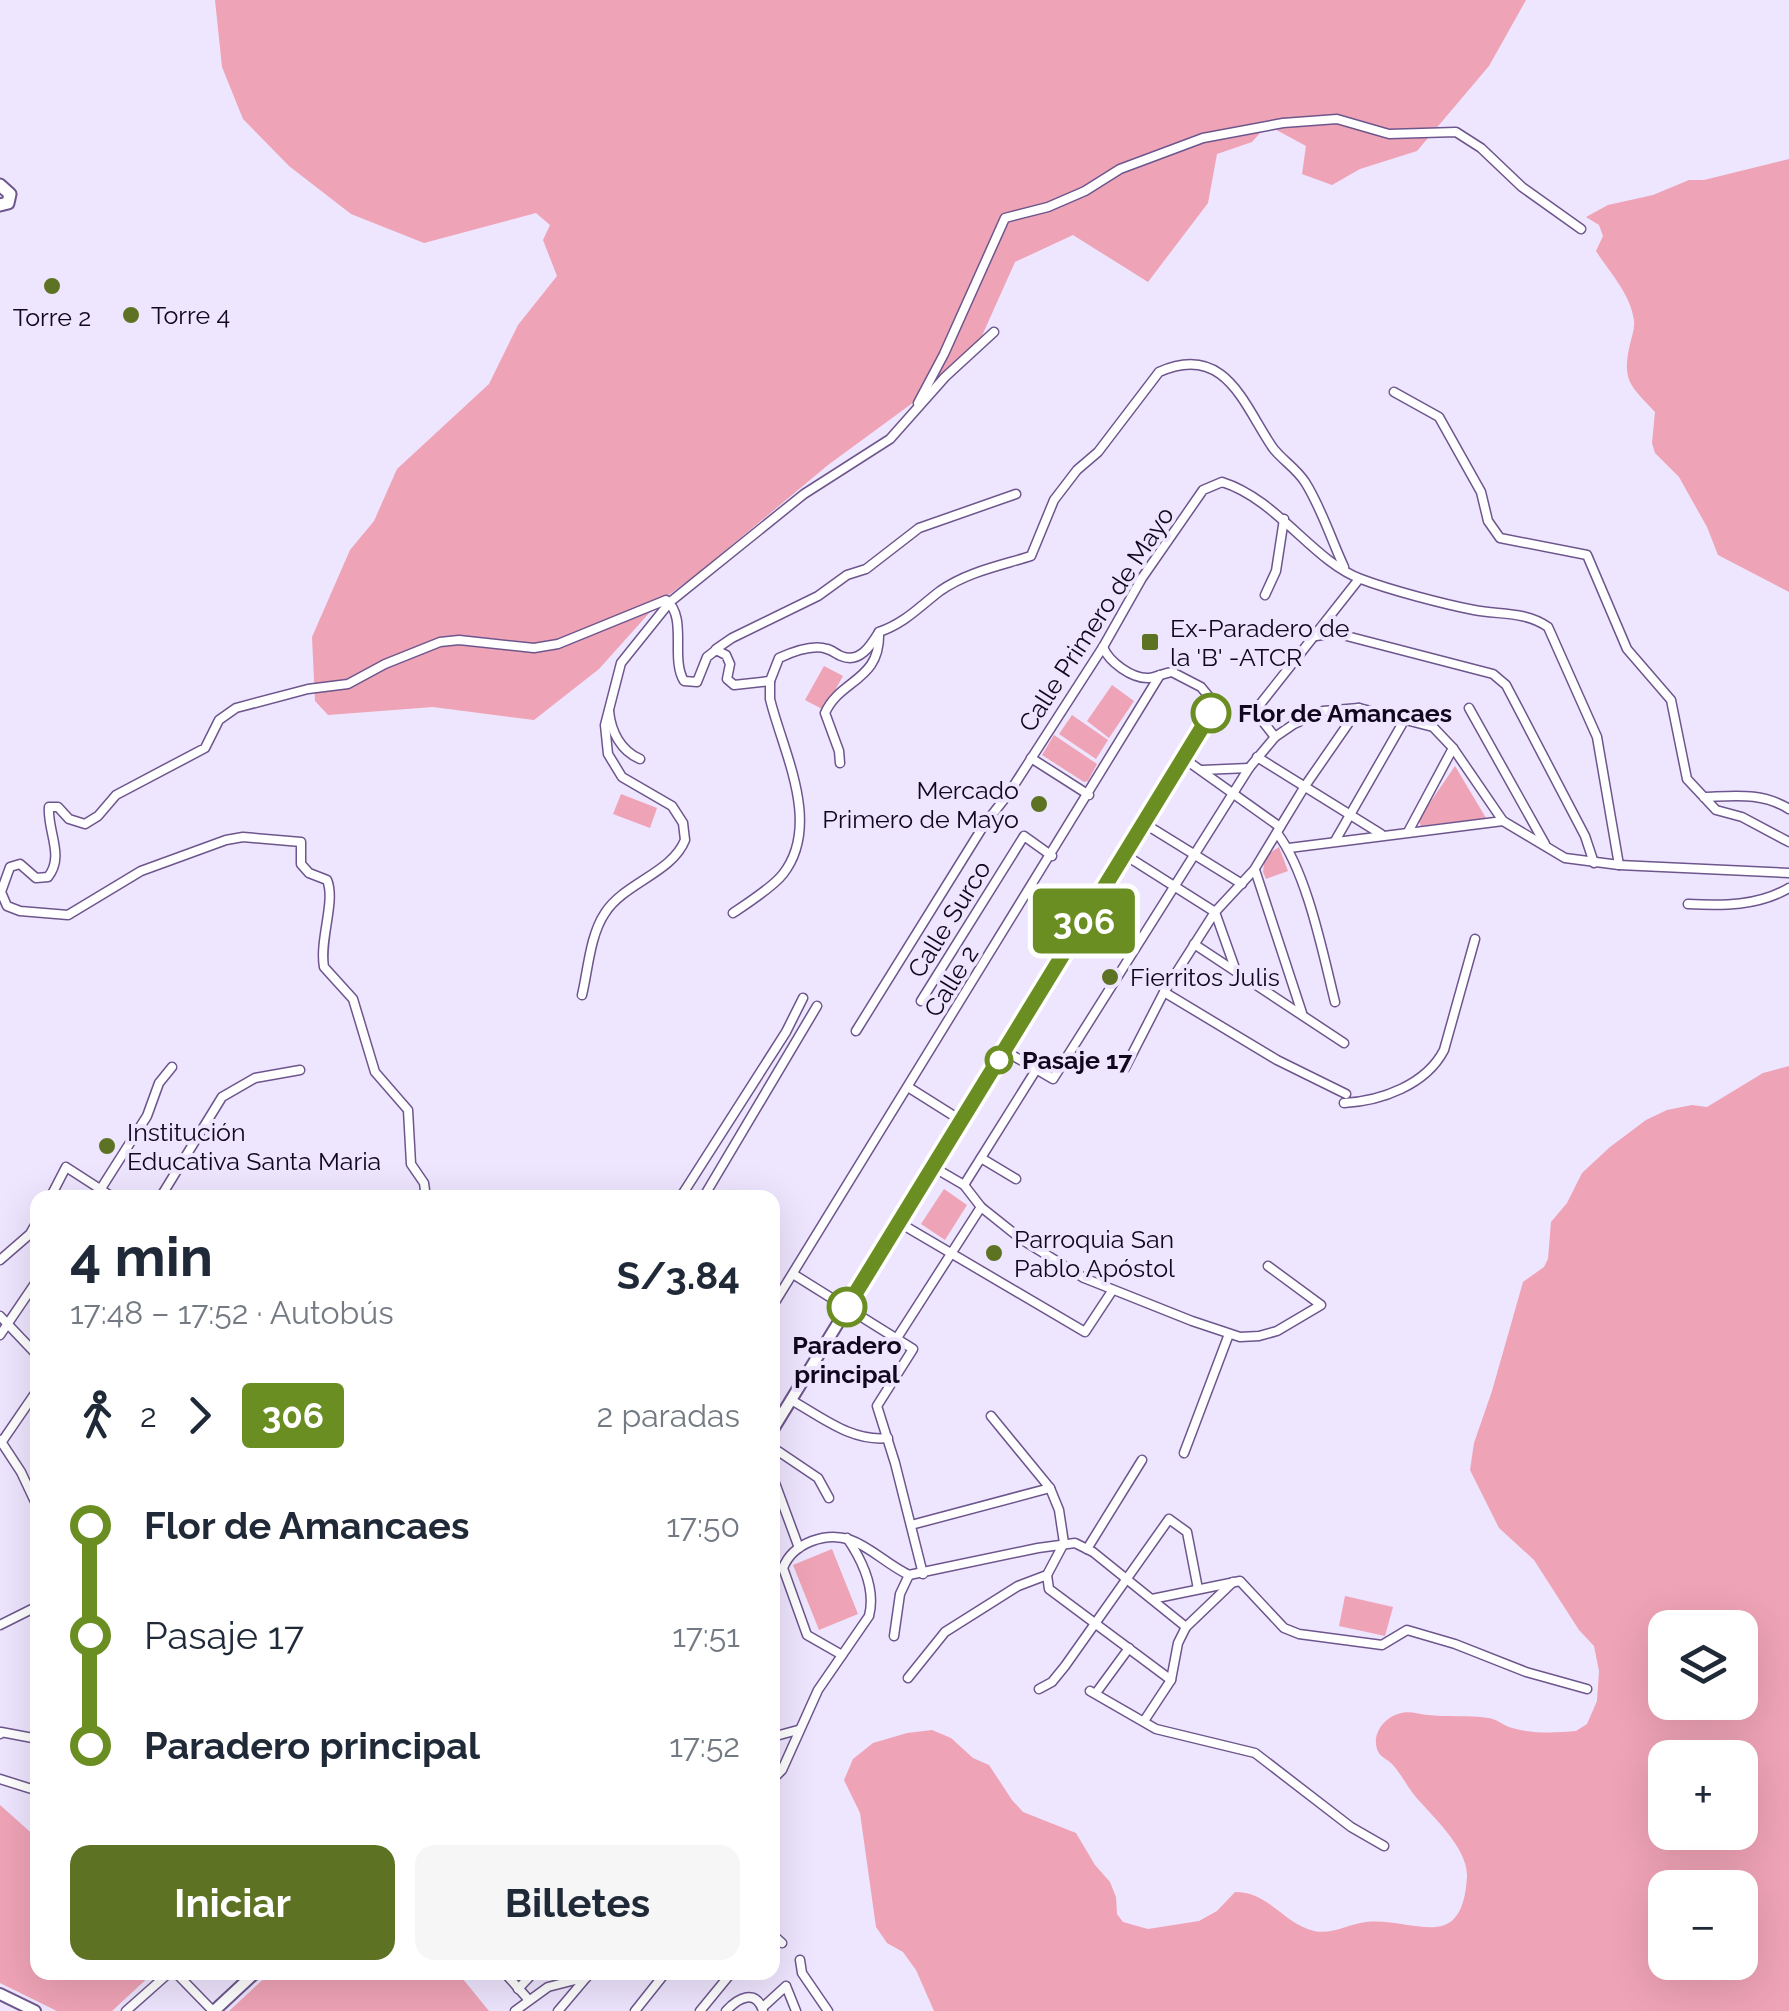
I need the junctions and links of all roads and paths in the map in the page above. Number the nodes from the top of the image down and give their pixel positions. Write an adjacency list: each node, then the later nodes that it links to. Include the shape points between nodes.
1 (0, 185): 2 (main road, via 10,198)
2 (0, 205)
3 (1581, 229): 6 (street, via 1456,132 1389,134 1337,119 1203,138 1120,169 1048,207 1005,218)
4 (994, 332): 6 (street)
5 (1394, 392): 36 (street, via 1438,417 1500,538 1587,555 1627,648 1671,700 1684,775)
6 (911, 416): 12 (street, via 890,439 804,494)
7 (1016, 494): 16 (street, via 919,528 866,569)
8 (1284, 520): 9 (street); 11 (street); 15 (street, Calle Primero de Mayo, via 1232,485 1211,484 1142,578)
9 (1346, 571): 10 (street); 13 (street, via 1308,486 1275,450 1245,398 1206,368 1172,366 1159,372 1054,500 1031,556 968,575)
10 (1358, 579): 14 (street); 52 (street, via 1475,610 1536,618 1548,627 1597,737)
11 (1265, 595)
12 (670, 602): 16 (street, via 684,681 697,682); 19 (street, via 621,664); 88 (street, via 654,602 547,647 440,642 348,684 236,708 219,720 205,748 116,795 91,822 77,824 58,806 49,807 56,853 48,877 36,878 16,863 10,867 2,887 3,901 13,910 68,915 141,871 226,840 300,842 301,864 331,888 324,967 353,999 375,1072 408,1110 410,1164)
13 (880, 632): 18 (street, via 865,652 850,658 816,647 779,658); 30 (street, via 876,656 860,680 833,697 824,714)
14 (1316, 636): 24 (street, via 1256,710); 51 (street, via 1335,633 1493,674 1506,685)
15 (1102, 647): 17 (street, via 1134,675); 27 (street, Calle Primero de Mayo)
16 (716, 650): 18 (street, via 726,654 730,683)
17 (1160, 675): 22 (street, via 1172,672 1201,688); 35 (street, Calle 2)
18 (770, 681): 59 (street, via 799,830 783,874)
19 (608, 702): 28 (street, via 621,745); 65 (street, via 605,739 614,766 672,806 685,840 604,913)
20 (1359, 708): 23 (street); 24 (street, via 1324,711); 33 (street)
21 (1469, 708): 46 (street)
22 (1212, 712): 29 (street)
23 (1405, 719): 25 (street, via 1433,727); 38 (street)
24 (1276, 737): 26 (street)
25 (1453, 748): 39 (street); 42 (street)
26 (1258, 756): 31 (street); 33 (street)
27 (1031, 758): 35 (street); 71 (street, Calle Primero de Mayo)
28 (640, 759)
29 (1186, 760): 32 (street); 40 (street)
30 (840, 763)
31 (1249, 768): 32 (street); 34 (street)
32 (1202, 770): 34 (street)
33 (1304, 786): 38 (street); 41 (street)
34 (1234, 792): 41 (street); 49 (street)
35 (1089, 794): 50 (street, Calle 2)
36 (1704, 797): 37 (street, via 1748,795); 45 (street, via 1716,810)
37 (1789, 809)
38 (1350, 814): 43 (street); 44 (street)
39 (1503, 822): 42 (street); 46 (street)
40 (1145, 824): 48 (street); 49 (street)
41 (1278, 830): 47 (street); 53 (street)
42 (1408, 832): 43 (street)
43 (1383, 835): 44 (street)
44 (1334, 841): 47 (street)
45 (1789, 842)
46 (1546, 844): 51 (street, via 1565,858)
47 (1289, 848): 68 (street)
48 (1126, 854): 55 (street); 73 (street)
49 (1194, 854): 55 (street); 56 (street)
50 (1052, 856): 67 (street, Calle Surco, via 1024,836); 78 (street, Calle 2)
51 (1594, 863): 52 (street)
52 (1620, 865): 54 (street)
53 (1254, 870): 56 (street); 70 (street)
54 (1789, 873)
55 (1174, 883): 60 (street); 77 (street, via 1052,1080)
56 (1242, 884): 60 (street)
57 (1789, 888): 58 (street, via 1735,905)
58 (1688, 904)
59 (734, 912)
60 (1214, 912): 62 (street); 63 (street)
61 (1475, 938): 64 (street, via 1438,1063 1368,1102 1344,1098)
62 (1194, 944): 63 (street); 64 (street)
63 (1236, 971): 70 (street)
64 (1164, 992): 75 (street)
65 (582, 996)
66 (803, 998): 89 (street)
67 (921, 1001)
68 (1335, 1002)
69 (817, 1006): 90 (street)
70 (1302, 1013): 72 (street)
71 (856, 1031)
72 (1344, 1043)
73 (1005, 1051): 77 (street); 79 (street)
74 (172, 1067): 86 (street)
75 (1125, 1068)
76 (300, 1070): 87 (street, via 255,1078 222,1098)
77 (1036, 1070): 80 (street)
78 (908, 1087): 79 (street); 97 (street, Calle 2)
79 (962, 1121): 81 (street)
80 (981, 1158): 82 (street); 83 (street)
81 (933, 1168): 83 (street); 92 (street)
82 (1016, 1179)
83 (964, 1186): 91 (street)
84 (54, 1190): 85 (street, via 66,1167)
85 (94, 1190)
86 (100, 1190)
87 (165, 1190)
88 (425, 1190)
89 (685, 1190)
90 (708, 1190)
91 (981, 1207): 94 (street); 99 (street, via 1021,1239)
92 (898, 1222): 94 (street); 101 (street)
93 (30, 1240): 95 (street)
94 (952, 1253): 99 (street, via 1085,1332); 105 (street)
95 (0, 1260)
96 (1268, 1266): 103 (street, via 1321,1306 1276,1331)
97 (793, 1274): 100 (street, Calle 2); 101 (street)
98 (30, 1288): 102 (street)
99 (1112, 1291): 103 (street)
100 (780, 1294)
101 (847, 1307): 105 (street); 108 (street)
102 (4, 1320): 104 (street); 106 (street)
103 (1229, 1334): 114 (street)
104 (0, 1335)
105 (897, 1338): 111 (street, via 913,1349 877,1406)
106 (30, 1348)
107 (30, 1400): 112 (street)
108 (791, 1400): 110 (street); 111 (street, via 856,1437)
109 (990, 1416): 118 (street)
110 (780, 1417)
111 (888, 1438): 122 (street)
112 (0, 1442): 117 (street)
113 (780, 1452): 121 (street, via 818,1478)
114 (1184, 1453)
115 (1142, 1460): 126 (street)
116 (30, 1481): 117 (street)
117 (27, 1484): 119 (street)
118 (1050, 1488): 122 (street); 124 (street)
119 (30, 1491)
120 (780, 1497): 125 (street)
121 (829, 1498)
122 (911, 1525): 127 (street)
123 (847, 1538): 125 (street, via 830,1536); 128 (street); 140 (street, via 872,1606)
124 (1064, 1543): 126 (street); 127 (street); 129 (street)
125 (799, 1548): 140 (street, via 783,1568 804,1630)
126 (1087, 1548): 130 (street)
127 (923, 1574): 128 (street)
128 (908, 1575): 138 (street)
129 (1047, 1575): 135 (street, via 1049,1589); 141 (street, via 945,1632)
130 (1126, 1578): 132 (street, via 1169,1519 1186,1532); 133 (street); 135 (street)
131 (1233, 1581): 132 (street); 137 (street); 144 (street, via 1245,1583 1284,1628 1299,1634 1382,1645 1407,1630)
132 (1198, 1589): 133 (street)
133 (1152, 1599): 137 (street)
134 (30, 1610): 136 (street)
135 (1094, 1622): 139 (street); 143 (street, via 1052,1682)
136 (0, 1625)
137 (1186, 1627): 142 (street)
138 (894, 1636)
139 (1129, 1648): 142 (street); 145 (street, via 1093,1692)
140 (842, 1655): 146 (street)
141 (908, 1678)
142 (1171, 1680): 145 (street)
143 (1039, 1688)
144 (1587, 1689)
145 (1144, 1721): 153 (street, via 1255,1753)
146 (798, 1730): 148 (street); 150 (street)
147 (1, 1733): 149 (street)
148 (780, 1735)
149 (30, 1738)
150 (780, 1772)
151 (0, 1779): 152 (street)
152 (30, 1788)
153 (1384, 1846)
154 (800, 1960): 179 (street)
155 (163, 1980): 171 (street)
156 (180, 1980): 172 (street)
157 (247, 1980): 172 (street)
158 (511, 1980): 165 (street)
159 (526, 1980): 165 (street)
160 (570, 1980): 164 (street)
161 (584, 1980): 168 (street)
162 (660, 1980): 175 (street)
163 (725, 1980): 176 (street)
164 (548, 1986): 167 (street); 168 (street)
165 (518, 1989): 167 (street)
166 (0, 1994): 170 (street)
167 (528, 1999): 173 (street)
168 (566, 2000): 174 (street)
169 (763, 2009): 177 (street, via 748,1996); 178 (street, via 786,1986)
170 (36, 2011)
171 (126, 2011)
172 (213, 2011)
173 (515, 2011)
174 (558, 2011)
175 (635, 2011)
176 (700, 2011)
177 (726, 2011)
178 (796, 2011)
179 (828, 2011)

